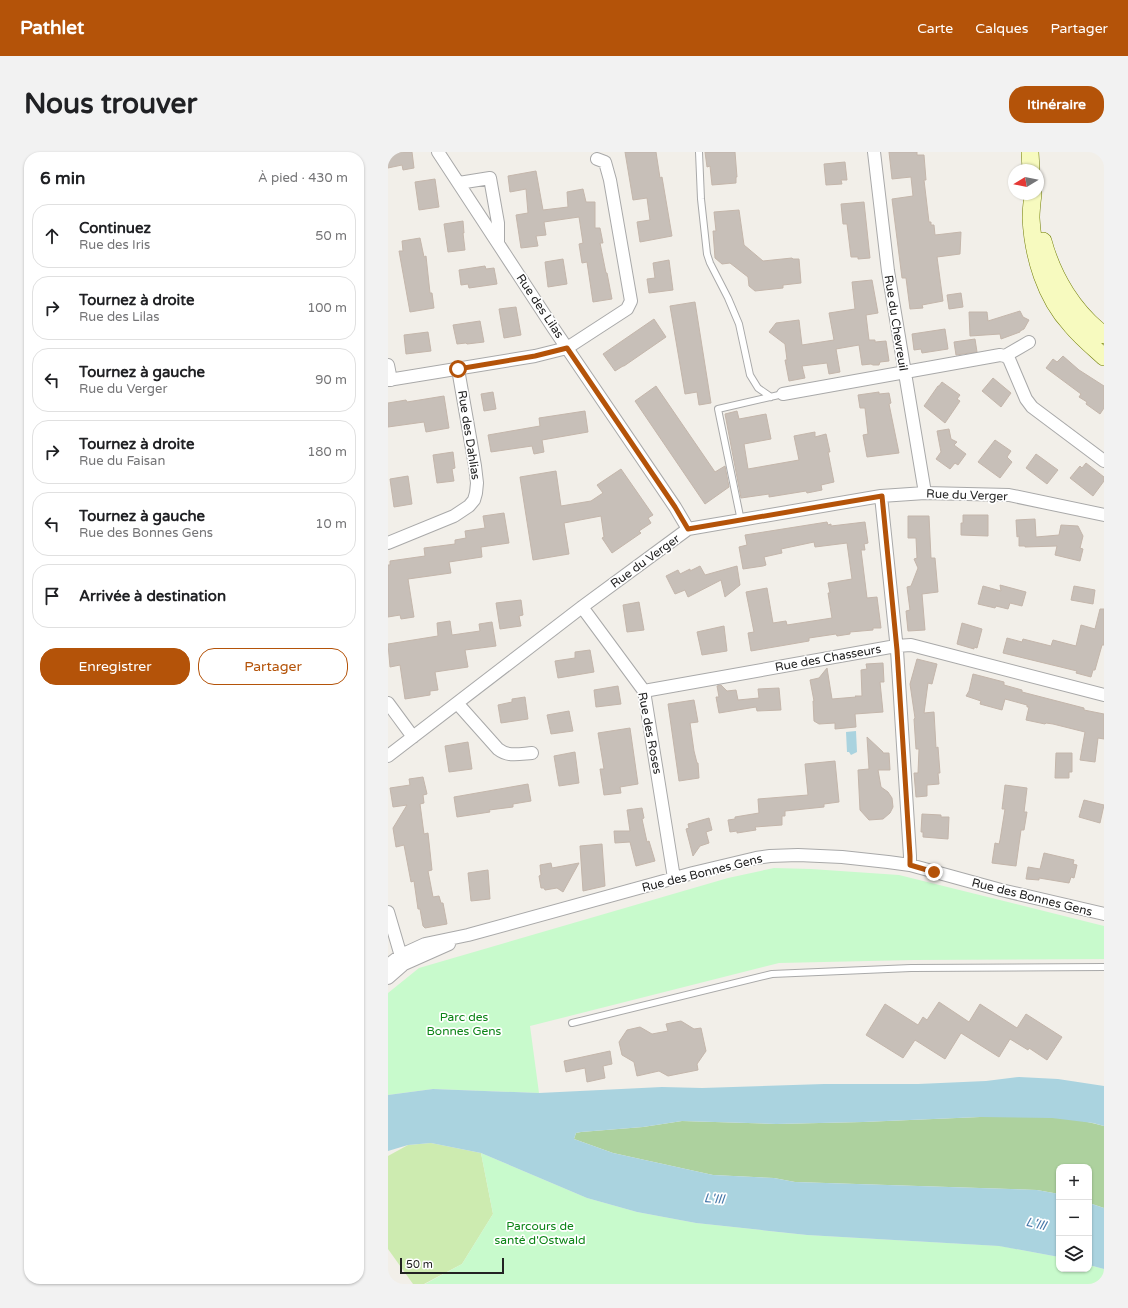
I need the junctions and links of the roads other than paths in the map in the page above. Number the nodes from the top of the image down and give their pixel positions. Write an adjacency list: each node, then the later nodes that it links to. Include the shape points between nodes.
1 (438, 152): 7 (street, Rue des Lilas)
2 (699, 152): 20 (lane, via 707,254 739,324 750,375 758,388)
3 (874, 152): 18 (street, Rue du Chevreuil, via 888,271)
4 (1030, 152): 6 (main road)
5 (597, 159): 13 (street, via 605,162 609,174 631,301 627,309)
6 (1031, 164)
7 (459, 183): 10 (street, Rue des Lilas); 10 (street, via 490,178 498,223)
8 (1032, 200): 15 (main road, via 1032,233 1040,269 1051,297 1070,325)
9 (1034, 200): 11 (main road, via 1044,243 1057,278 1074,305)
10 (498, 243): 13 (street, Rue des Lilas)
11 (1104, 335)
12 (1029, 342): 14 (street)
13 (567, 348): 17 (street); 26 (street, Rue des Lilas)
14 (1005, 356): 18 (street); 21 (street, via 1009,359 1032,407)
15 (1104, 357)
16 (388, 365): 19 (street)
17 (458, 369): 19 (street); 27 (street, Rue des Dahlias, via 476,472 474,500 454,516)
18 (904, 372): 20 (street); 22 (street, Rue du Chevreuil)
19 (389, 380)
20 (777, 396): 25 (lane, via 718,409)
21 (1104, 461)
22 (925, 493): 23 (street, Rue du Verger); 24 (street, Rue du Verger, via 1009,495)
23 (882, 496): 25 (street, Rue du Verger); 29 (street)
24 (1104, 514)
25 (741, 521): 26 (street, Rue du Verger)
26 (688, 529): 28 (street, Rue du Verger)
27 (388, 543)
28 (582, 607): 30 (street, Rue des Roses); 33 (street, Rue du Verger)
29 (896, 646): 30 (street, Rue des Chasseurs); 31 (street, Rue des Chasseurs, via 918,646); 37 (street)
30 (644, 691): 38 (street, Rue des Roses)
31 (1104, 695)
32 (388, 703): 34 (street)
33 (457, 703): 34 (street, Rue du Verger); 35 (street, via 503,753)
34 (413, 737): 36 (street, Rue du Verger)
35 (532, 753)
36 (388, 756)
37 (910, 865): 38 (street, Rue des Bonnes Gens, via 848,858 778,856 756,858); 40 (street, Rue des Bonnes Gens, via 1000,890)
38 (674, 878): 41 (street, Rue des Bonnes Gens, via 468,935)
39 (388, 912): 41 (street)
40 (1104, 914)
41 (402, 960): 42 (street, Rue des Bonnes Gens); 44 (street, Rue des Bonnes Gens)
42 (388, 965)
43 (1104, 967): 45 (lane, via 911,968 772,974)
44 (388, 978)
45 (572, 1023)

